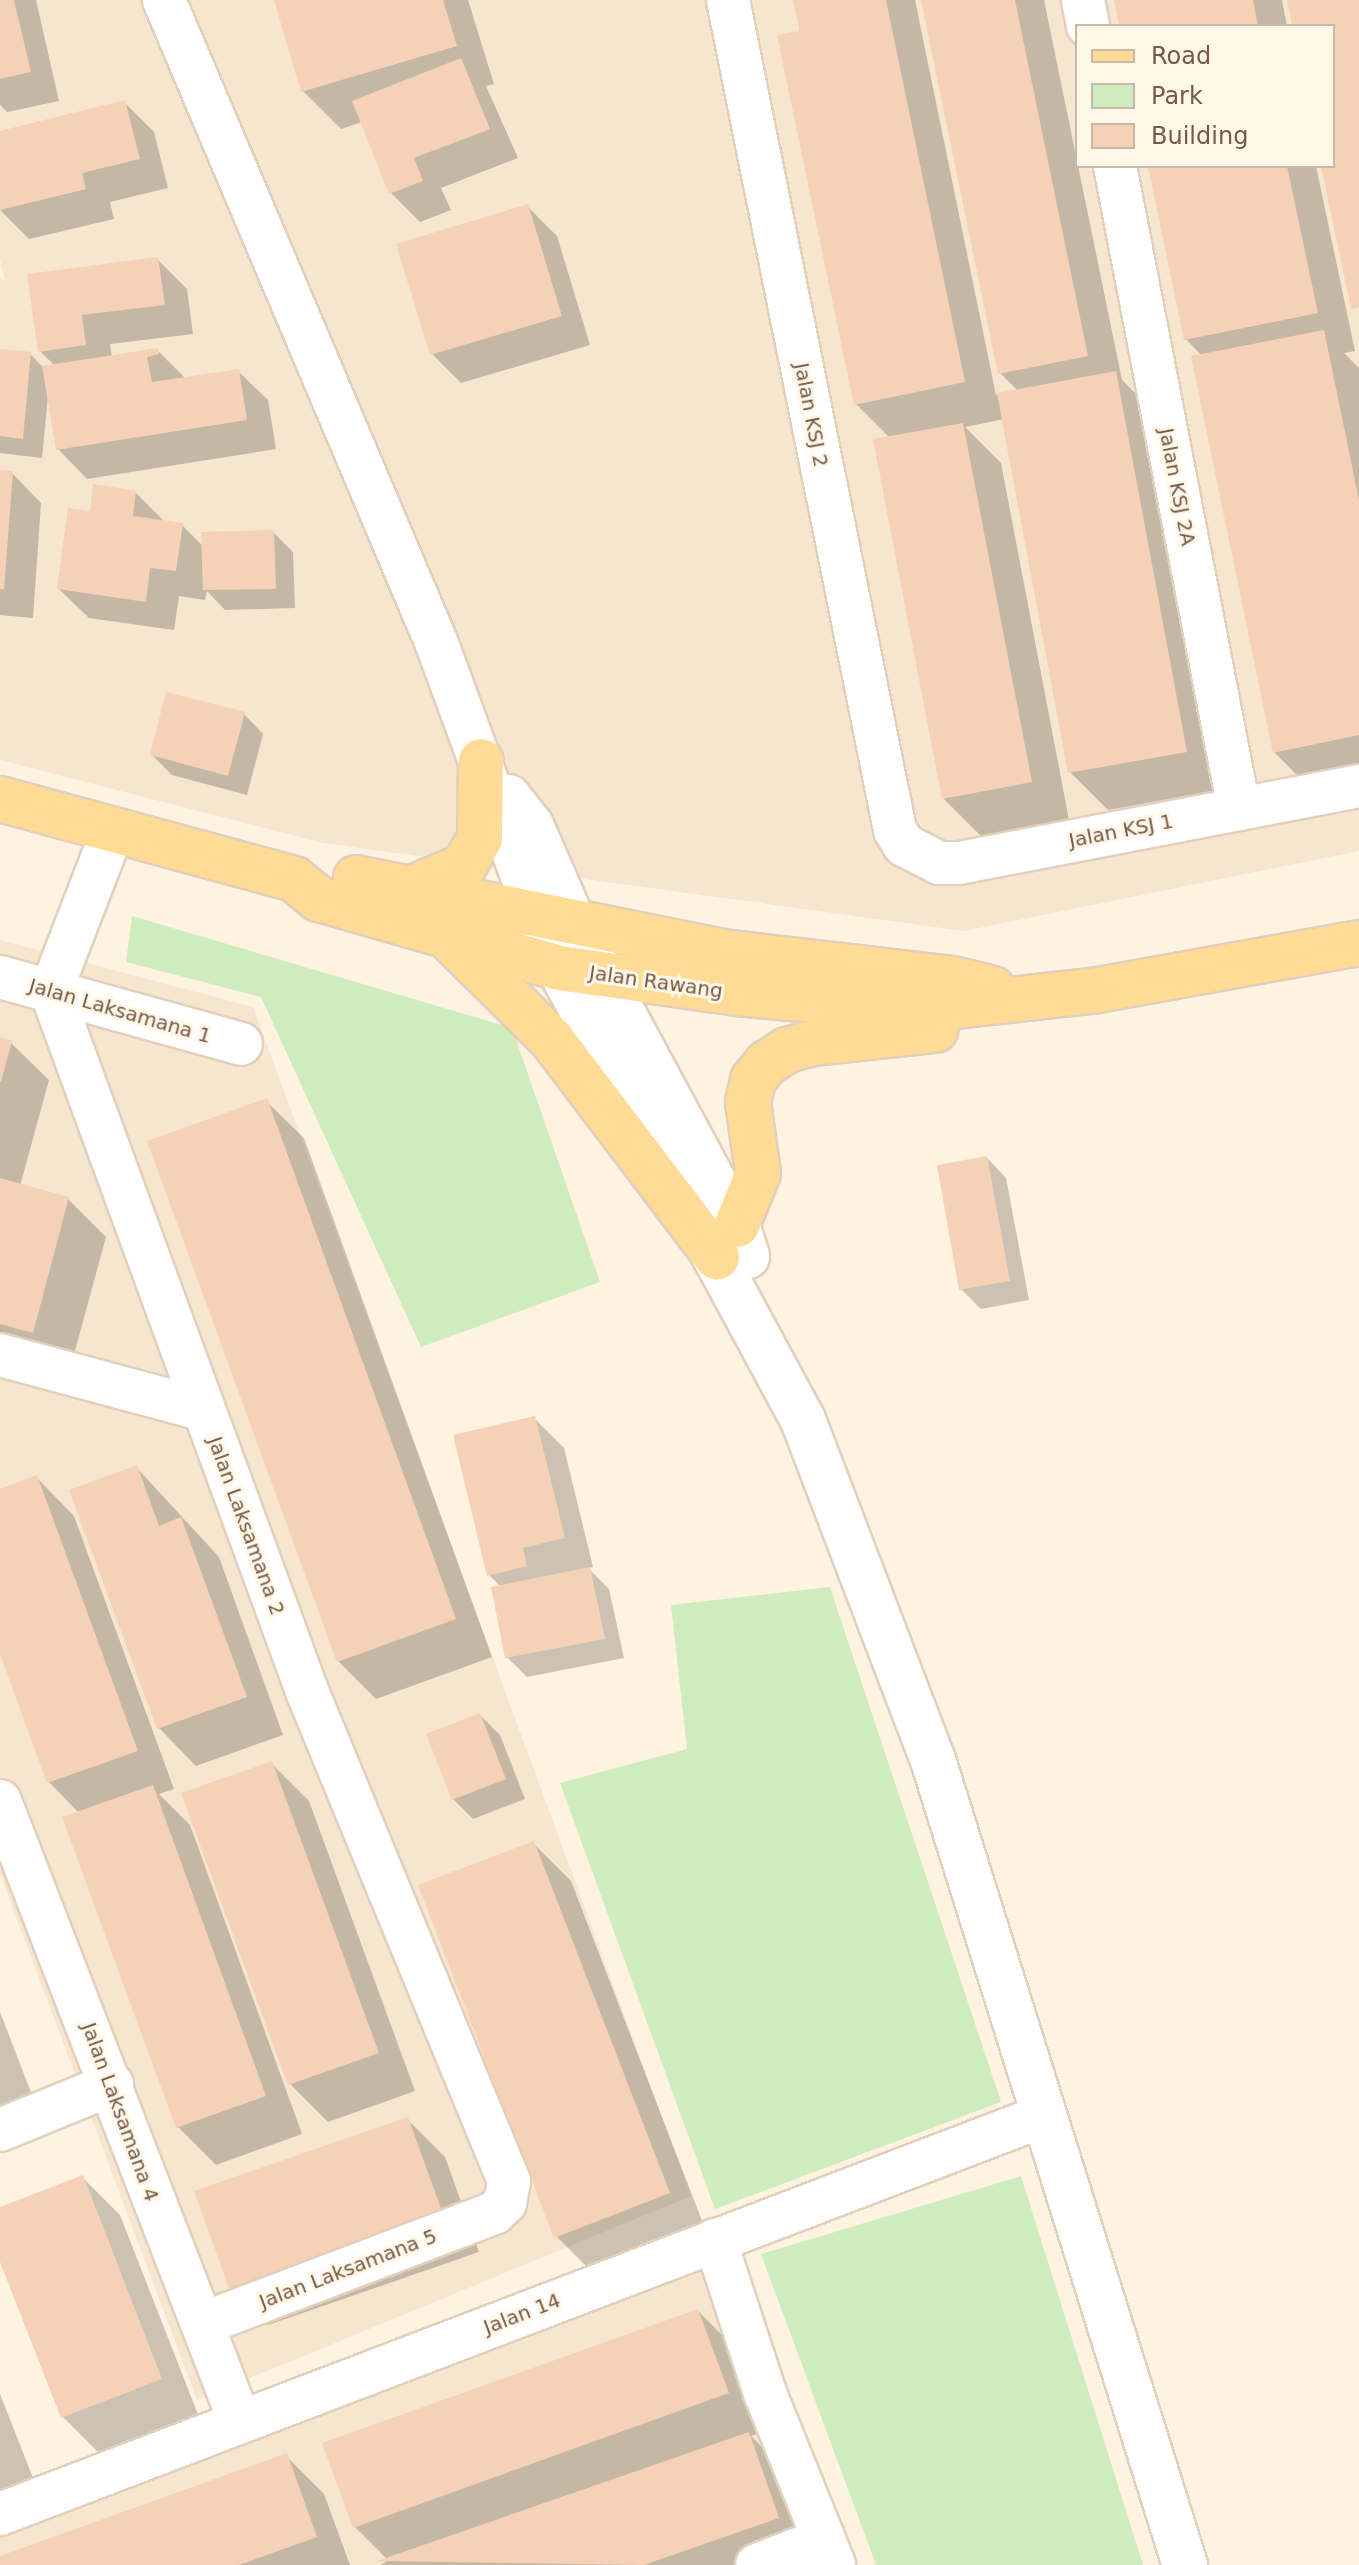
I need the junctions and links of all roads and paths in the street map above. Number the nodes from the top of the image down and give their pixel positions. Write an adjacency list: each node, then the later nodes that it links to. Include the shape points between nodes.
1 (164, 0): 6 (street, via 437,644)
2 (728, 0): 11 (street, Jalan KSJ 2)
3 (1083, 0): 4 (street)
4 (1088, 24)
5 (1115, 168): 9 (street, Jalan KSJ 2A)
6 (481, 761): 13 (main road, via 480,838 464,866); 14 (street)
7 (1359, 786): 9 (street, Jalan KSJ 1)
8 (0, 799): 10 (main road, Jalan Rawang)
9 (1239, 809): 11 (street, Jalan KSJ 1, via 959,863 939,863 921,855 904,845)
10 (113, 830): 12 (main road, Jalan Rawang); 20 (street)
11 (895, 830)
12 (294, 879): 13 (main road, Jalan Rawang, via 327,871); 15 (main road, Jalan Rawang, via 319,899)
13 (408, 890): 14 (main road, Jalan Rawang)
14 (555, 920): 17 (street); 19 (street); 21 (main road, Jalan Rawang, via 723,952 953,979)
15 (447, 936): 17 (main road, Jalan Rawang); 23 (main road, via 552,1040)
16 (1359, 943): 21 (main road, Jalan Rawang)
17 (559, 968): 19 (main road, Jalan Rawang); 23 (street)
18 (0, 977): 20 (street, Jalan Laksamana 1)
19 (605, 977): 21 (main road, Jalan Rawang, via 920,1010); 23 (street)
20 (51, 991): 22 (street, Jalan Laksamana 1); 25 (street, Jalan Laksamana 2)
21 (1034, 999): 23 (main road, via 997,1023 813,1043 767,1063 753,1080 748,1102 758,1173)
22 (241, 1044)
23 (727, 1241): 28 (street, via 796,1403 933,1760)
24 (0, 1355): 25 (street)
25 (202, 1409): 30 (street, Jalan Laksamana 2, via 307,1691 506,2171 509,2193)
26 (0, 1801): 27 (street, Jalan Laksamana 4)
27 (112, 2084): 29 (street); 32 (street, Jalan Laksamana 4)
28 (1043, 2116): 31 (street, Jalan 14); 37 (street)
29 (0, 2130)
30 (494, 2213): 32 (street, Jalan Laksamana 5)
31 (715, 2240): 33 (street, Jalan 14); 35 (street, via 765,2393)
32 (202, 2324): 33 (street, Jalan Laksamana 4)
33 (240, 2422): 34 (street, Jalan 14)
34 (0, 2514)
35 (829, 2552): 36 (street)
36 (757, 2565)
37 (1185, 2565)

